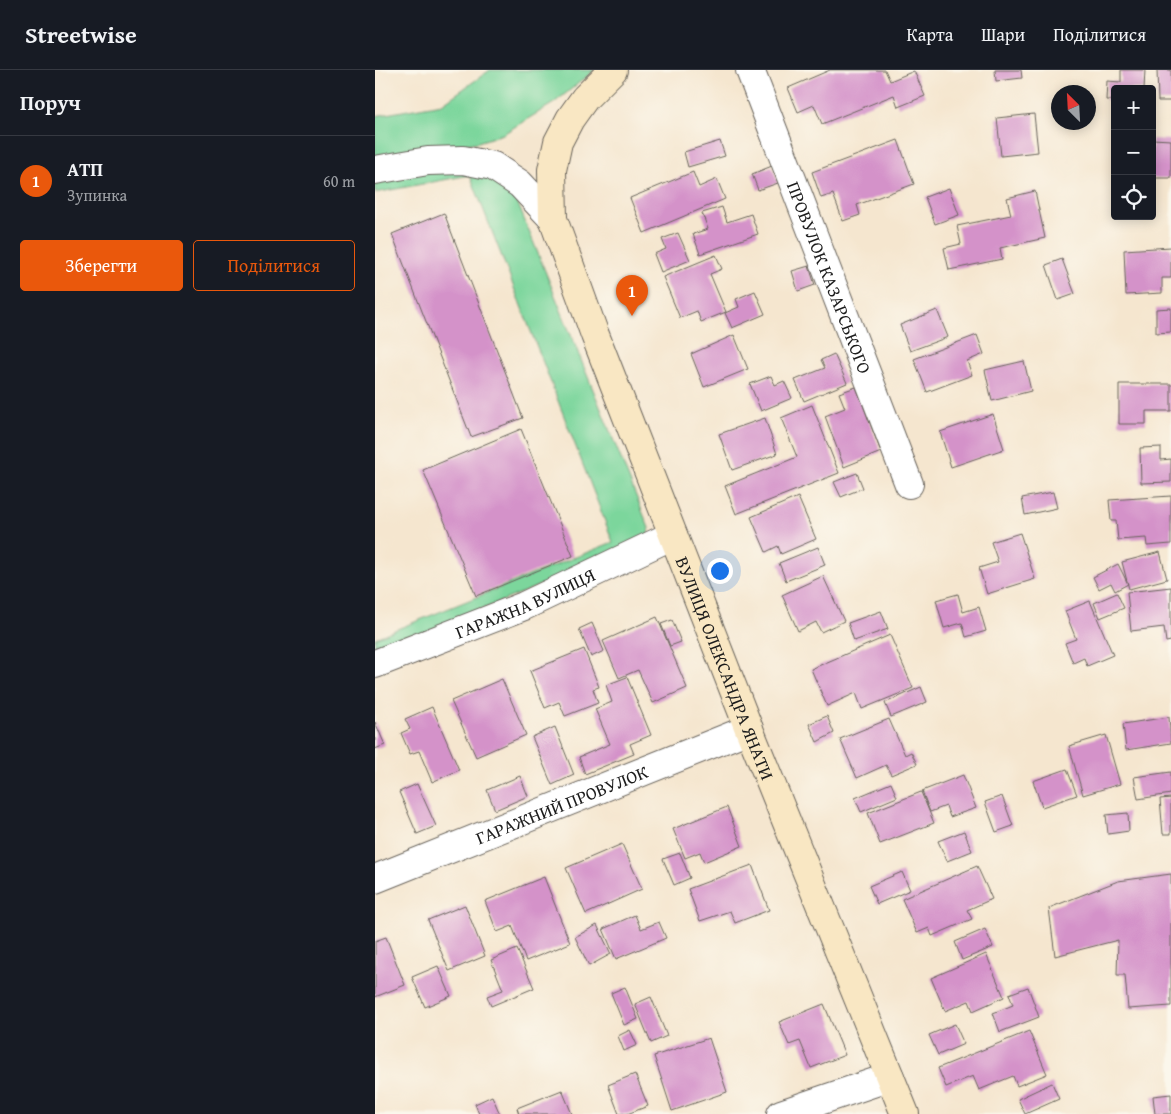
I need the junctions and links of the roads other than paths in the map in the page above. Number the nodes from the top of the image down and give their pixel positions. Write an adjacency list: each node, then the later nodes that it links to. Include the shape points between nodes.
1 (613, 70): 4 (street, ВУЛИЦЯ ОЛЕКСАНДРА ЯНАТИ, via 585,98 558,142 552,170)
2 (750, 70): 5 (street, ПРОВУЛОК КАЗАРСЬКОГО)
3 (375, 170): 4 (street, via 428,161 463,160 493,166 520,184)
4 (553, 219): 6 (street, ВУЛИЦЯ ОЛЕКСАНДРА ЯНАТИ)
5 (909, 484)
6 (673, 535): 7 (street, ГАРАЖНА ВУЛИЦЯ, via 524,606); 8 (street, ВУЛИЦЯ ОЛЕКСАНДРА ЯНАТИ)
7 (375, 664)
8 (749, 729): 9 (street, ГАРАЖНИЙ ПРОВУЛОК); 10 (street, ВУЛИЦЯ ОЛЕКСАНДРА ЯНАТИ)
9 (375, 879)
10 (890, 1078): 11 (street); 12 (street, ВУЛИЦЯ ОЛЕКСАНДРА ЯНАТИ)
11 (781, 1114)
12 (905, 1114)

